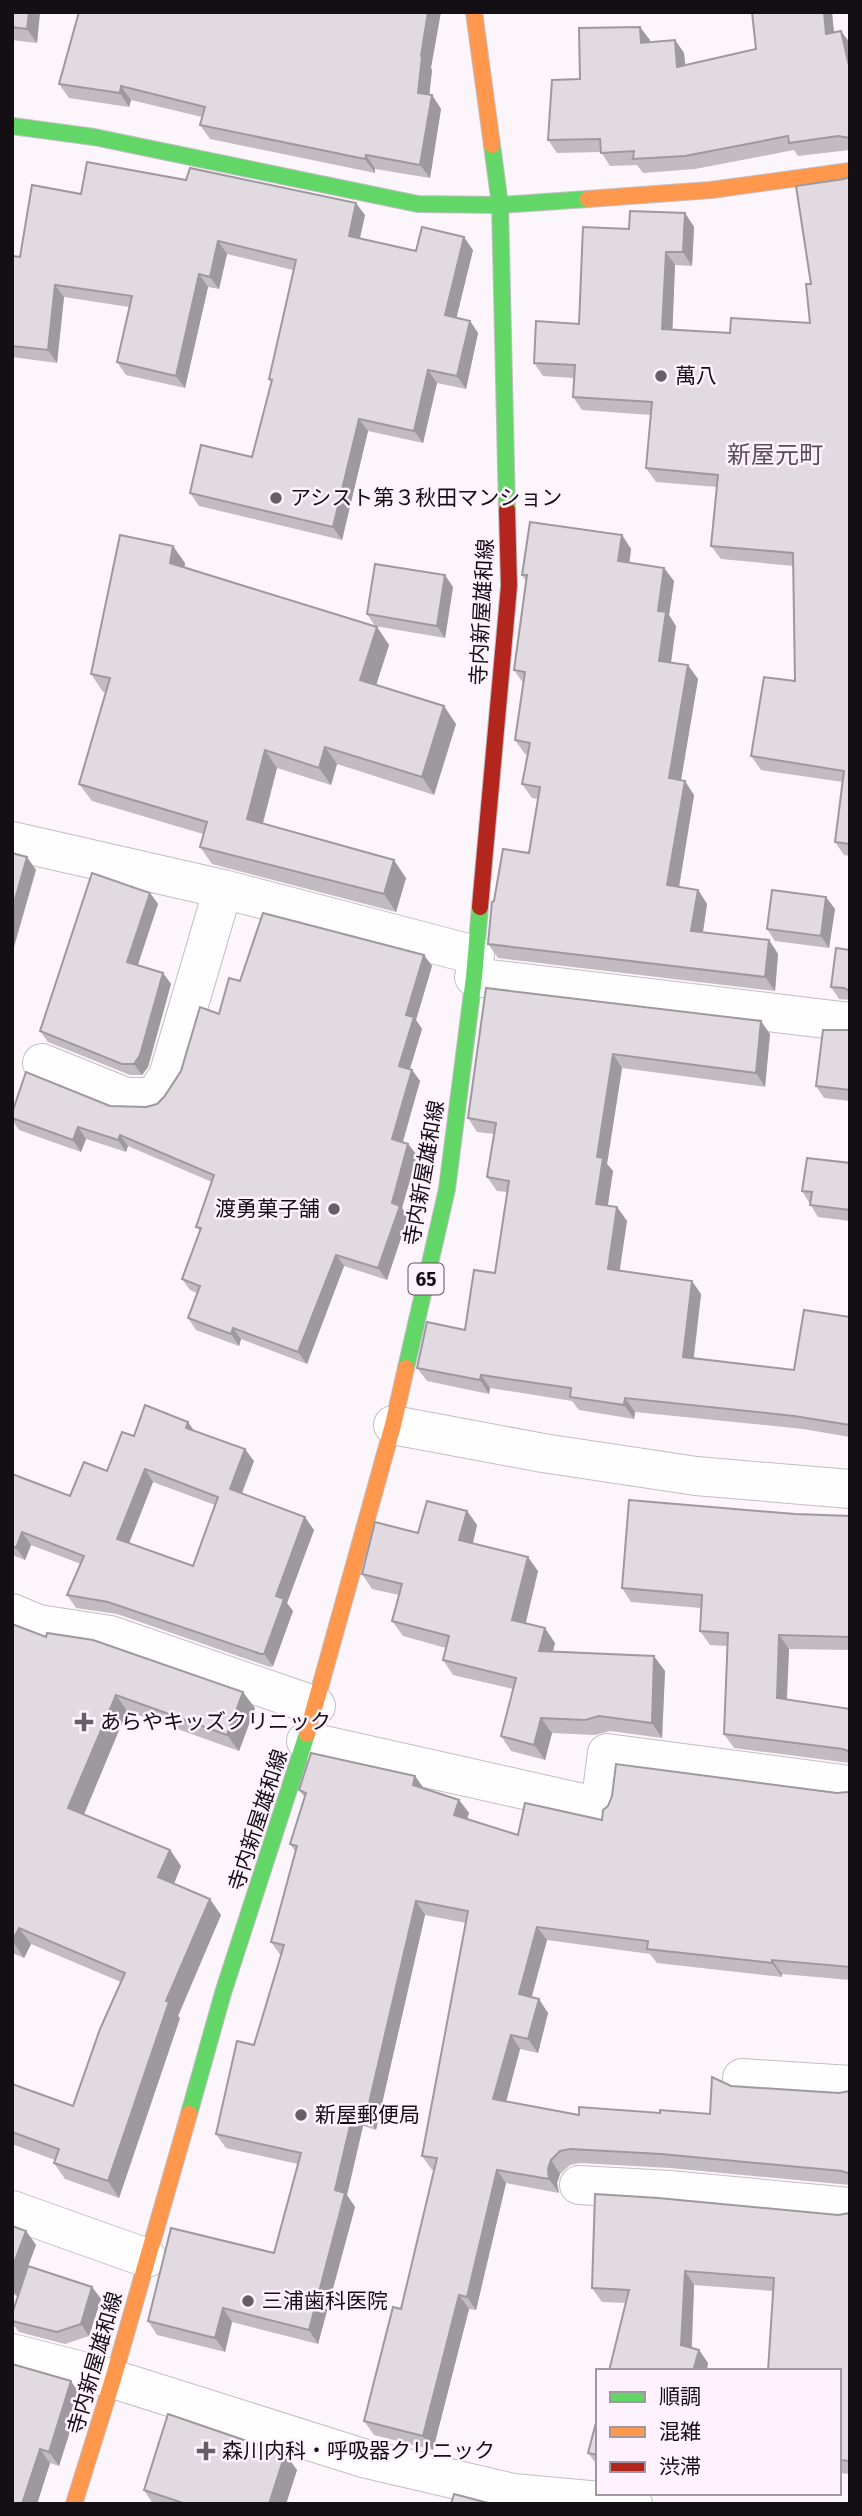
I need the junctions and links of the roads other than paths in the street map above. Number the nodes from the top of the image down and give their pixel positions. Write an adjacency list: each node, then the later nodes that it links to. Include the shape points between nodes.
1 (474, 12): 4 (main road, 寺内新屋雄和線 / 65)
2 (12, 126): 4 (main road, via 94,137 418,204)
3 (850, 171): 4 (main road, via 711,190)
4 (500, 205): 7 (main road, 寺内新屋雄和線 / 65, via 509,586)
5 (12, 841): 6 (street)
6 (223, 889): 7 (street); 9 (street, via 168,1076 154,1097 126,1097)
7 (474, 966): 8 (street); 10 (main road, 寺内新屋雄和線 / 65, via 447,1189)
8 (850, 1022)
9 (42, 1063)
10 (393, 1425): 11 (street, via 696,1476); 13 (main road, 寺内新屋雄和線 / 65)
11 (850, 1489)
12 (12, 1613): 13 (street, via 38,1624 110,1635)
13 (311, 1723): 14 (street, via 600,1807 607,1753); 20 (main road, 寺内新屋雄和線 / 65, via 223,1993)
14 (850, 1785)
15 (742, 2078): 16 (street)
16 (850, 2085)
17 (579, 2185): 18 (street)
18 (850, 2207)
19 (12, 2210): 20 (street)
20 (147, 2258): 22 (main road, 寺内新屋雄和線 / 65)
21 (12, 2353): 22 (street)
22 (113, 2379): 23 (main road, 寺内新屋雄和線 / 65); 24 (street, via 377,2461 513,2493)
23 (74, 2504)
24 (633, 2504)

